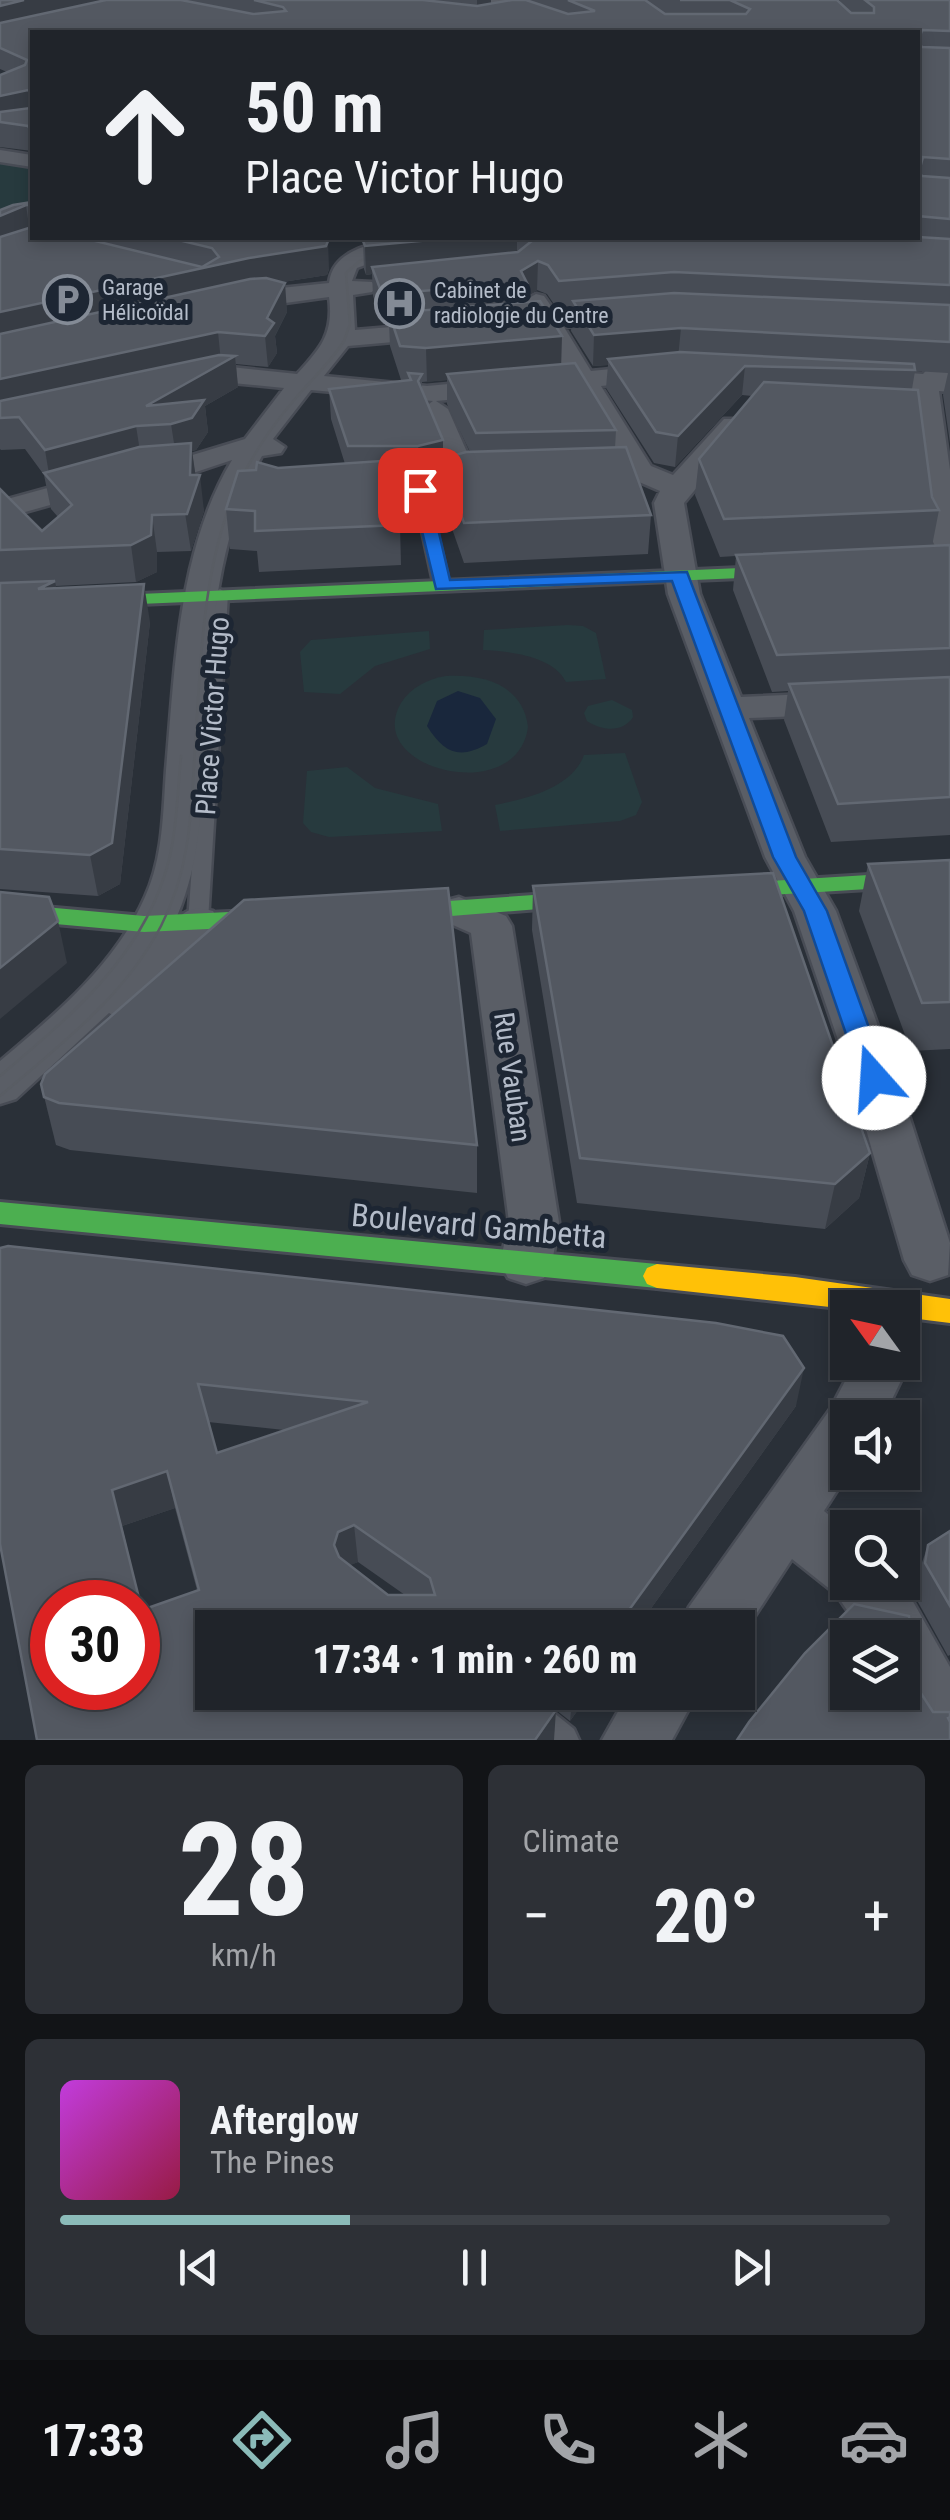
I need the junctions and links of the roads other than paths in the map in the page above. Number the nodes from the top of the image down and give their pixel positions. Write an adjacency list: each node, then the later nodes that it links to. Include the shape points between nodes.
1 (508, 5): 2 (street); 3 (street)
2 (487, 18)
3 (577, 30)
4 (0, 156): 5 (street)
5 (30, 161)
6 (510, 242): 7 (street)
7 (373, 246): 10 (street, via 337,260)
8 (525, 283): 13 (street)
9 (392, 284): 10 (street)
10 (341, 290): 11 (street); 14 (street, via 347,316)
11 (208, 298)
12 (654, 313): 13 (street)
13 (549, 322): 14 (street); 18 (street)
14 (340, 339): 19 (street)
15 (950, 356): 20 (street)
16 (678, 370): 18 (street)
17 (834, 376): 20 (street)
18 (582, 379): 19 (street, via 428,394); 25 (street)
19 (304, 381): 21 (street, via 222,374); 24 (street)
20 (941, 383): 32 (street, via 925,388 918,412)
21 (149, 390)
22 (752, 405): 29 (street)
23 (435, 409): 28 (street)
24 (255, 446): 30 (street, via 274,448 289,488); 31 (street); 36 (street, via 230,493)
25 (640, 472): 26 (street); 29 (street)
26 (601, 473)
27 (522, 475): 28 (street)
28 (464, 476): 30 (street)
29 (677, 488): 34 (street, via 670,504)
30 (420, 490): 35 (lane)
31 (0, 510)
32 (950, 547)
33 (950, 564): 34 (street, Place Victor Hugo)
34 (680, 576): 35 (street, Place Victor Hugo); 39 (street)
35 (442, 586): 36 (street, Place Victor Hugo)
36 (211, 595): 37 (street); 46 (lane, Place Victor Hugo); 47 (street, Place Victor Hugo, via 177,856)
37 (0, 605)
38 (950, 699): 39 (street)
39 (728, 708): 41 (street, via 785,857)
40 (950, 878): 41 (street)
41 (804, 887): 42 (street); 52 (street, via 874,1078)
42 (685, 894)
43 (626, 897): 45 (street)
44 (0, 911): 47 (street)
45 (459, 911): 46 (street); 51 (street, Rue Vauban, via 491,926 534,1222)
46 (198, 921): 47 (street); 49 (street, via 152,984)
47 (153, 924): 48 (street, Place Victor Hugo, via 107,989)
48 (0, 1086)
49 (0, 1119)
50 (0, 1214): 51 (street, Boulevard Gambetta)
51 (526, 1263): 52 (street, Boulevard Gambetta, via 796,1289)
52 (928, 1284)
53 (830, 1453): 54 (street)
54 (787, 1516): 55 (street); 56 (street)
55 (830, 1554)
56 (723, 1610)
57 (920, 1675): 60 (street)
58 (525, 1710): 61 (lane)
59 (655, 1710): 62 (street)
60 (950, 1729)
61 (563, 1740)
62 (634, 1740)

